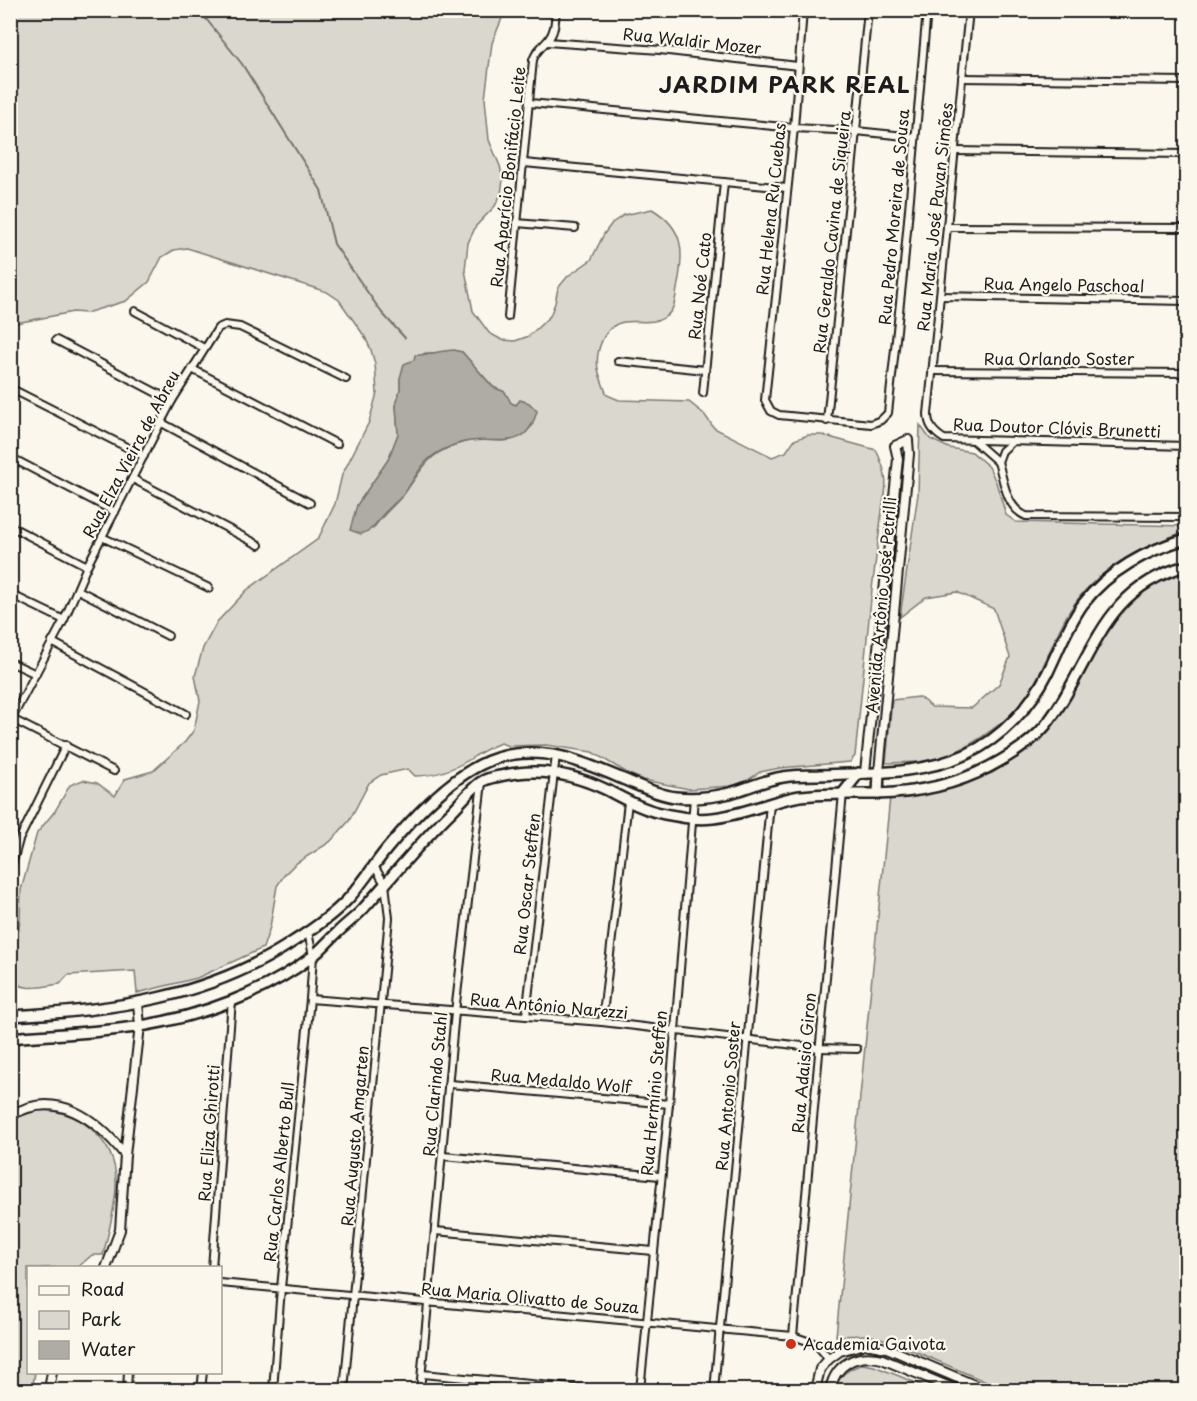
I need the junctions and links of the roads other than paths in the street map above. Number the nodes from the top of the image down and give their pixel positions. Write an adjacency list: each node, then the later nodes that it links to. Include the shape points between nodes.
1 (556, 10): 6 (street, Rua Aparício Bonifácio Leite)
2 (803, 10): 7 (street, Rua Helena Ru Cuebas)
3 (868, 10): 12 (street, Rua Geraldo Cavina de Siqueira)
4 (927, 10): 13 (street, Rua Pedro Moreira de Sousa)
5 (969, 10): 8 (street, Rua Maria José Pavan Simões)
6 (547, 42): 7 (street, Rua Waldir Mozer); 10 (street, Rua Aparício Bonifácio Leite, via 533,60)
7 (798, 66): 11 (street, Rua Helena Ru Cuebas)
8 (962, 78): 9 (street); 14 (street, Rua Maria José Pavan Simões)
9 (1186, 81)
10 (530, 103): 11 (street); 16 (street, Rua Aparício Bonifácio Leite)
11 (794, 128): 12 (street); 18 (street, Rua Helena Ru Cuebas)
12 (855, 131): 13 (street); 38 (street, Rua Geraldo Cavina de Siqueira)
13 (915, 137): 38 (street, Rua Pedro Moreira de Sousa, via 888,412 871,424)
14 (955, 152): 15 (street); 20 (street, Rua Maria José Pavan Simões)
15 (1186, 154)
16 (524, 163): 17 (street); 19 (street, Rua Aparício Bonifácio Leite)
17 (724, 182): 18 (street); 31 (street, Rua Noé Cato)
18 (787, 188): 38 (street, Rua Helena Ru Cuebas, via 765,397 769,408 782,415)
19 (517, 223): 21 (street); 26 (street, Rua Aparício Bonifácio Leite)
20 (947, 227): 22 (street); 23 (street, Rua Maria José Pavan Simões)
21 (575, 228)
22 (1186, 228)
23 (941, 296): 24 (street, Rua Angelo Paschoal); 32 (street, Rua Maria José Pavan Simões)
24 (1186, 301)
25 (135, 311): 28 (street)
26 (508, 317)
27 (56, 340): 37 (street)
28 (204, 348): 30 (street, Rua Elza Vieira de Abreu); 34 (street, Rua Elza Vieira de Abreu, via 218,328 232,325)
29 (618, 361): 31 (street)
30 (192, 369): 37 (street, Rua Elza Vieira de Abreu); 43 (street)
31 (705, 370): 36 (street, Rua Noé Cato)
32 (932, 371): 33 (street, Rua Orlando Soster); 40 (street, Rua Maria José Pavan Simões, via 928,414)
33 (1186, 373)
34 (346, 379)
35 (10, 388): 45 (street)
36 (703, 393)
37 (172, 401): 39 (street, Rua Elza Vieira de Abreu)
38 (827, 421)
39 (162, 423): 45 (street, Rua Elza Vieira de Abreu); 49 (street)
40 (931, 427): 41 (street, Rua Doutor Clóvis Brunetti, via 944,439)
41 (973, 440): 42 (street, Rua Doutor Clóvis Brunetti); 47 (street)
42 (1013, 441): 44 (street, Rua Doutor Clóvis Brunetti); 47 (street, via 1002,451)
43 (337, 444)
44 (1186, 446)
45 (144, 456): 48 (street, Rua Elza Vieira de Abreu)
46 (10, 457): 50 (street)
47 (998, 462): 51 (street, via 1012,505 1026,516)
48 (133, 478): 50 (street, Rua Elza Vieira de Abreu); 55 (street)
49 (310, 503)
50 (115, 512): 53 (street, Rua Elza Vieira de Abreu)
51 (1186, 517)
52 (10, 526): 56 (street)
53 (102, 537): 56 (street, Rua Elza Vieira de Abreu); 58 (street)
54 (1186, 539): 73 (main road, via 1142,556 1096,589 1064,636 1033,698 983,746 954,760 923,768)
55 (259, 545)
56 (87, 566): 59 (street, Rua Elza Vieira de Abreu)
57 (1186, 566): 76 (main road, via 1167,572 1128,598 1101,629 1064,700 1042,730 1016,751 962,779)
58 (209, 588)
59 (78, 590): 61 (street, Rua Elza Vieira de Abreu); 62 (street)
60 (10, 594): 61 (street)
61 (64, 620): 63 (street, Rua Elza Vieira de Abreu)
62 (168, 636)
63 (52, 642): 65 (street, Rua Elza Vieira de Abreu); 66 (street)
64 (10, 662): 65 (street)
65 (36, 674): 67 (street, Rua Elza Vieira de Abreu)
66 (186, 714)
67 (11, 720): 68 (street)
68 (66, 745): 70 (street); 82 (street, via 19,840)
69 (556, 755): 71 (street, Rua Oscar Steffen); 77 (main road, via 586,763 662,795); 81 (main road, via 511,754 478,765 414,818)
70 (114, 771)
71 (553, 772): 74 (main road, via 519,772); 78 (main road, via 589,782); 92 (street, Rua Oscar Steffen)
72 (862, 772): 73 (main road); 73 (street, Avenida Artônio José Petrilli, via 898,459 895,446 908,440); 75 (main road); 77 (main road, via 786,776 730,793)
73 (879, 772): 76 (main road)
74 (482, 781): 83 (main road); 90 (street, Rua Clarindo Stahl)
75 (843, 793): 76 (main road); 79 (main road); 98 (street, Rua Adaisio Giron)
76 (878, 794)
77 (694, 798): 80 (street, Rua Hermínio Steffen)
78 (628, 802): 80 (main road); 93 (street)
79 (770, 804): 80 (main road, via 737,814); 97 (street, Rua Antonio Soster)
80 (692, 819): 95 (street, Rua Hermínio Steffen)
81 (374, 866): 83 (street); 84 (main road, via 348,900)
82 (10, 872)
83 (385, 884): 85 (main road); 89 (street, Rua Augusto Amgarten, via 389,918)
84 (308, 932): 85 (street, Rua Carlos Alberto Bull); 88 (main road, via 229,977)
85 (313, 956): 86 (street, Rua Carlos Alberto Bull); 87 (main road)
86 (310, 999): 89 (street, Rua Antônio Narezzi); 111 (street, Rua Carlos Alberto Bull)
87 (232, 1000): 94 (main road); 109 (street, Rua Eliza Ghirotti)
88 (138, 1003): 91 (main road, via 71,1013); 94 (street)
89 (380, 1004): 90 (street, Rua Antônio Narezzi); 112 (street, Rua Augusto Amgarten)
90 (455, 1012): 92 (street, Rua Antônio Narezzi); 100 (street, Rua Clarindo Stahl)
91 (10, 1016)
92 (526, 1016): 93 (street, Rua Antônio Narezzi)
93 (602, 1023): 95 (street, Rua Antônio Narezzi)
94 (140, 1026): 96 (main road); 103 (street)
95 (674, 1032): 97 (street, Rua Antônio Narezzi); 101 (street, Rua Hermínio Steffen)
96 (10, 1038)
97 (747, 1039): 98 (street, Rua Antônio Narezzi); 115 (street, Rua Antonio Soster)
98 (819, 1048): 99 (street, Rua Antônio Narezzi); 116 (street, Rua Adaisio Giron)
99 (857, 1049)
100 (450, 1084): 101 (street, Rua Medaldo Wolf); 104 (street, Rua Clarindo Stahl)
101 (669, 1104): 105 (street, Rua Hermínio Steffen)
102 (10, 1116): 103 (street, via 31,1106 61,1107 101,1127)
103 (125, 1155): 108 (street, via 120,1230)
104 (443, 1156): 105 (street); 106 (street, Rua Clarindo Stahl)
105 (660, 1176): 107 (street, Rua Hermínio Steffen)
106 (435, 1231): 107 (street); 113 (street, Rua Clarindo Stahl)
107 (653, 1251): 114 (street, Rua Hermínio Steffen)
108 (107, 1266)
109 (212, 1266)
110 (222, 1283): 111 (street, Rua Maria Olivatto de Souza)
111 (281, 1288): 112 (street, Rua Maria Olivatto de Souza); 127 (street, Rua Carlos Alberto Bull)
112 (354, 1295): 113 (street, Rua Maria Olivatto de Souza); 128 (street, Rua Augusto Amgarten)
113 (428, 1303): 114 (street, Rua Maria Olivatto de Souza); 121 (street, Rua Clarindo Stahl)
114 (647, 1322): 115 (street, Rua Maria Olivatto de Souza); 132 (street, Rua Hermínio Steffen)
115 (720, 1331): 116 (street, Rua Maria Olivatto de Souza); 133 (street, Rua Antonio Soster)
116 (793, 1336): 117 (street, Rua Maria Olivatto de Souza, via 816,1344)
117 (829, 1359): 134 (street, via 820,1369); 137 (street, via 855,1346 874,1344)
118 (52, 1374): 124 (street)
119 (128, 1374): 125 (street)
120 (203, 1374): 126 (street)
121 (422, 1374): 122 (street); 129 (street, Rua Clarindo Stahl)
122 (494, 1382): 123 (street); 130 (street)
123 (566, 1389): 131 (street)
124 (50, 1390)
125 (127, 1390)
126 (201, 1390)
127 (273, 1390)
128 (344, 1390)
129 (420, 1390)
130 (493, 1390)
131 (596, 1390)
132 (640, 1390)
133 (714, 1390)
134 (815, 1390)
135 (830, 1390): 136 (street, via 838,1370 847,1362 870,1356)
136 (957, 1390)
137 (986, 1390)

